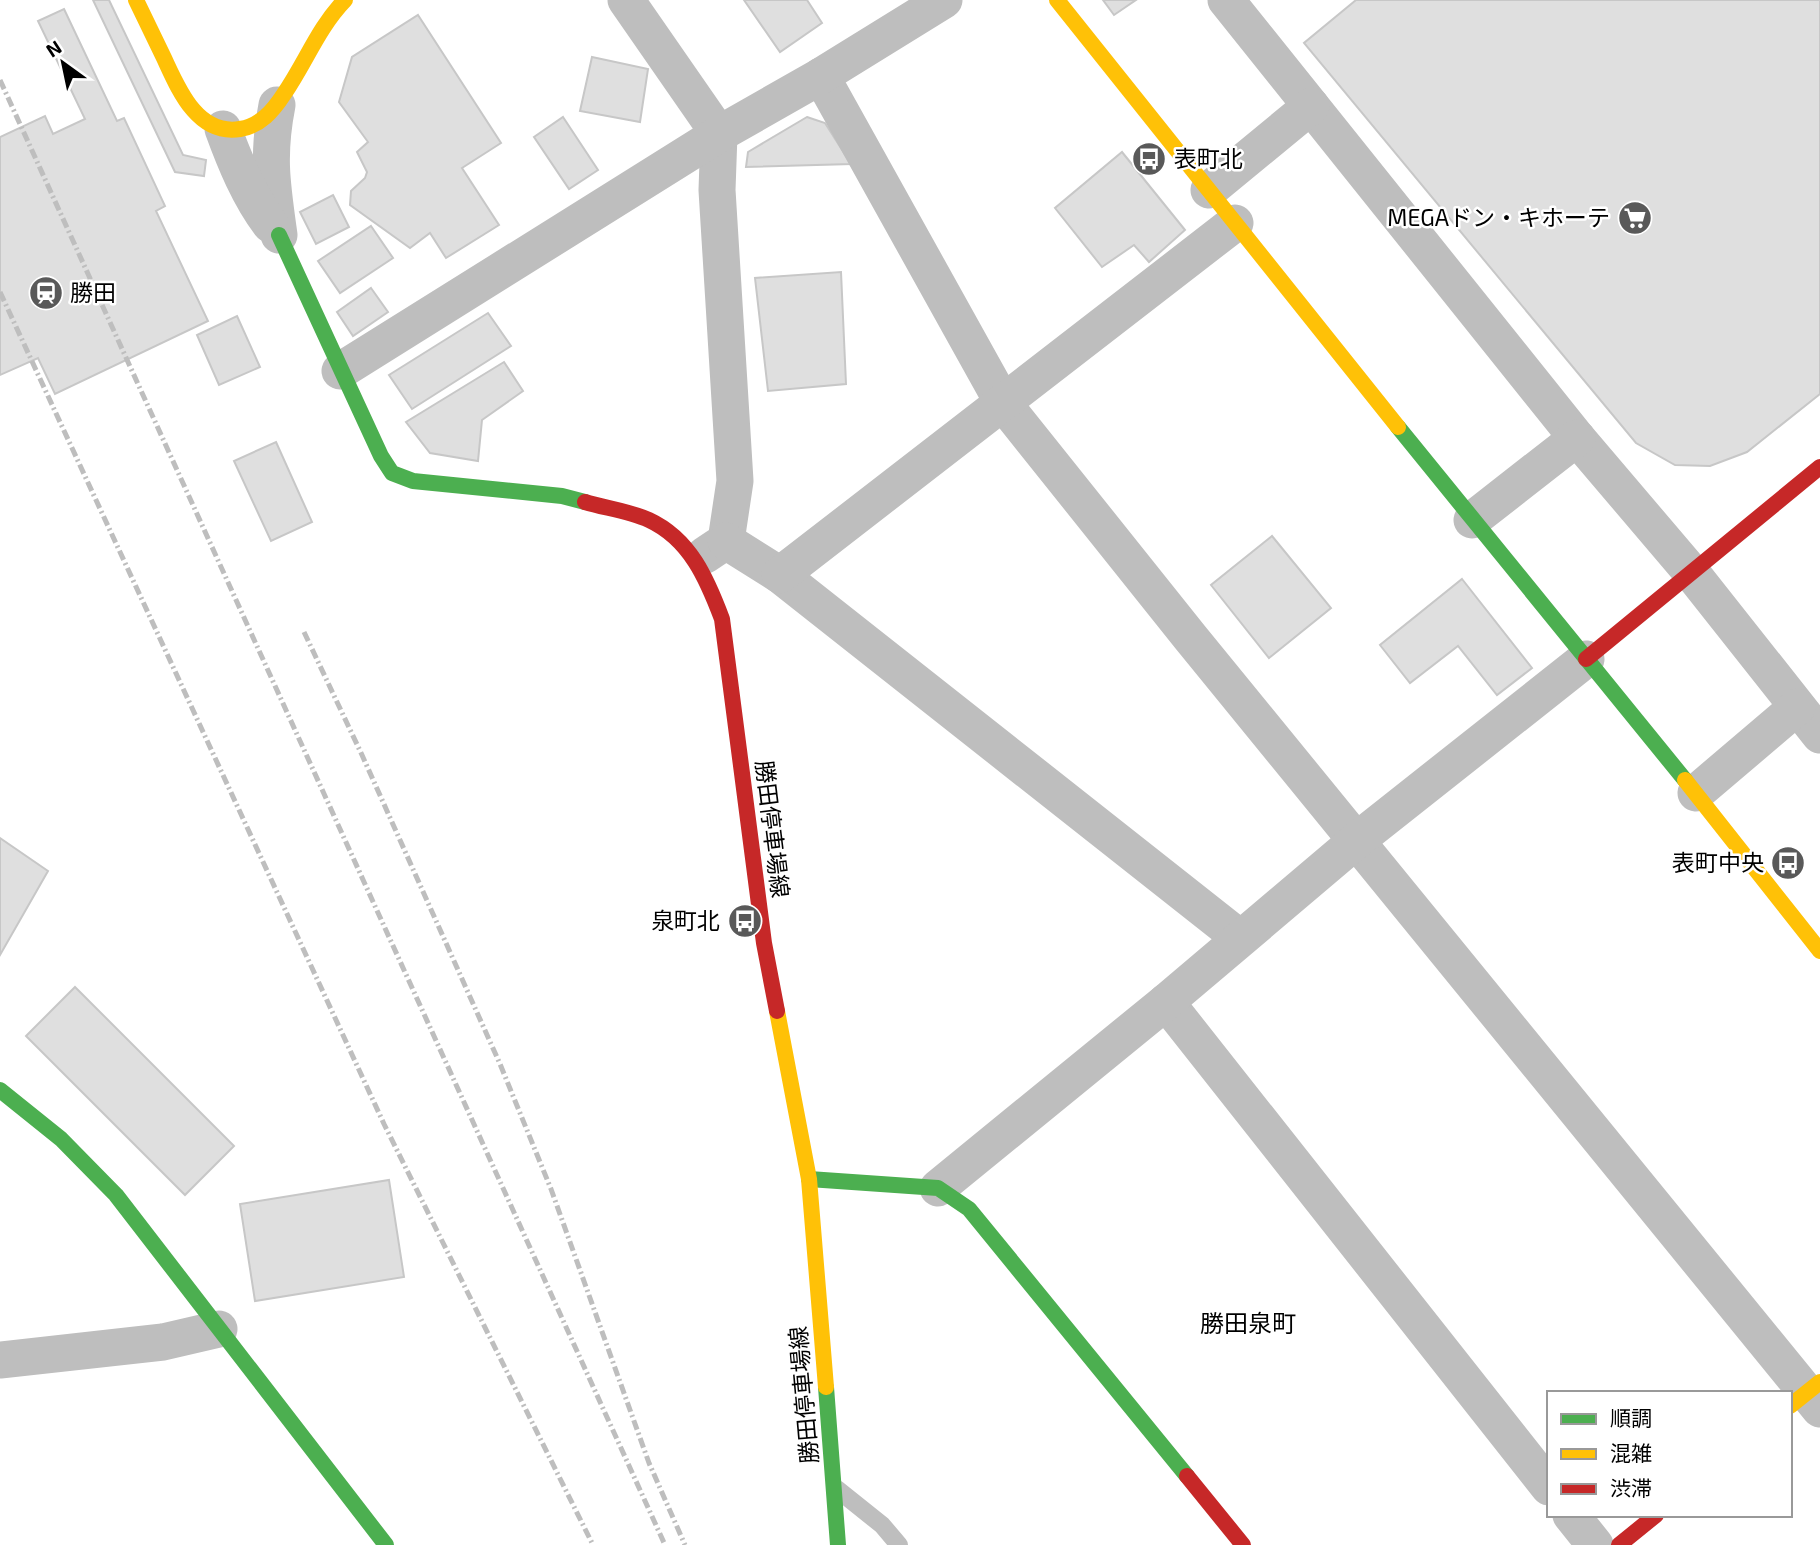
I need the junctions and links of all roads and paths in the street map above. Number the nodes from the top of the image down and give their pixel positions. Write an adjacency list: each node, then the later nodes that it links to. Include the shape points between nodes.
1 (136, 0): 10 (street, via 182,96 206,123)
2 (345, 0): 8 (street, via 318,33)
3 (626, 0): 11 (street)
4 (944, 0): 7 (street)
5 (1057, 0): 12 (street)
6 (1226, 0): 9 (street)
7 (821, 76): 11 (street); 16 (street)
8 (277, 105): 10 (street, via 256,125); 14 (street, via 270,174)
9 (1311, 106): 12 (street); 17 (street)
10 (223, 129): 14 (street, via 262,214)
11 (719, 134): 15 (street); 20 (street, via 717,191 734,481)
12 (1209, 190): 13 (street)
13 (1235, 223): 16 (street); 19 (street)
14 (279, 235): 15 (street, 勝田停車場線)
15 (340, 371): 21 (street, 勝田停車場線, via 393,473 422,483 562,496 609,507 647,519 671,533)
16 (1003, 403): 23 (street); 27 (street)
17 (1577, 438): 19 (street); 22 (street)
18 (1820, 467): 22 (street)
19 (1472, 520): 24 (street)
20 (726, 541): 21 (street); 23 (street)
21 (696, 561): 32 (street, 勝田停車場線, via 722,619 764,943)
22 (1690, 572): 24 (street); 25 (street)
23 (780, 575): 28 (street)
24 (1586, 659): 26 (street); 27 (street)
25 (1809, 721): 26 (street)
26 (1696, 793): 29 (street)
27 (1356, 841): 28 (street); 36 (street)
28 (1240, 937): 30 (street)
29 (1820, 951)
30 (1166, 1002): 33 (street); 37 (street)
31 (0, 1090): 34 (street, via 78,1153)
32 (809, 1179): 33 (street); 38 (street, 勝田停車場線)
33 (937, 1188): 44 (street, via 969,1209)
34 (219, 1329): 35 (street, via 163,1342); 41 (street)
35 (0, 1360)
36 (1809, 1398)
37 (1547, 1483)
38 (834, 1487): 42 (street, 勝田停車場線); 43 (lane, via 882,1525)
39 (1574, 1517): 45 (street)
40 (1654, 1517): 46 (street)
41 (386, 1545)
42 (838, 1545)
43 (898, 1545)
44 (1243, 1545)
45 (1595, 1545)
46 (1619, 1545)

